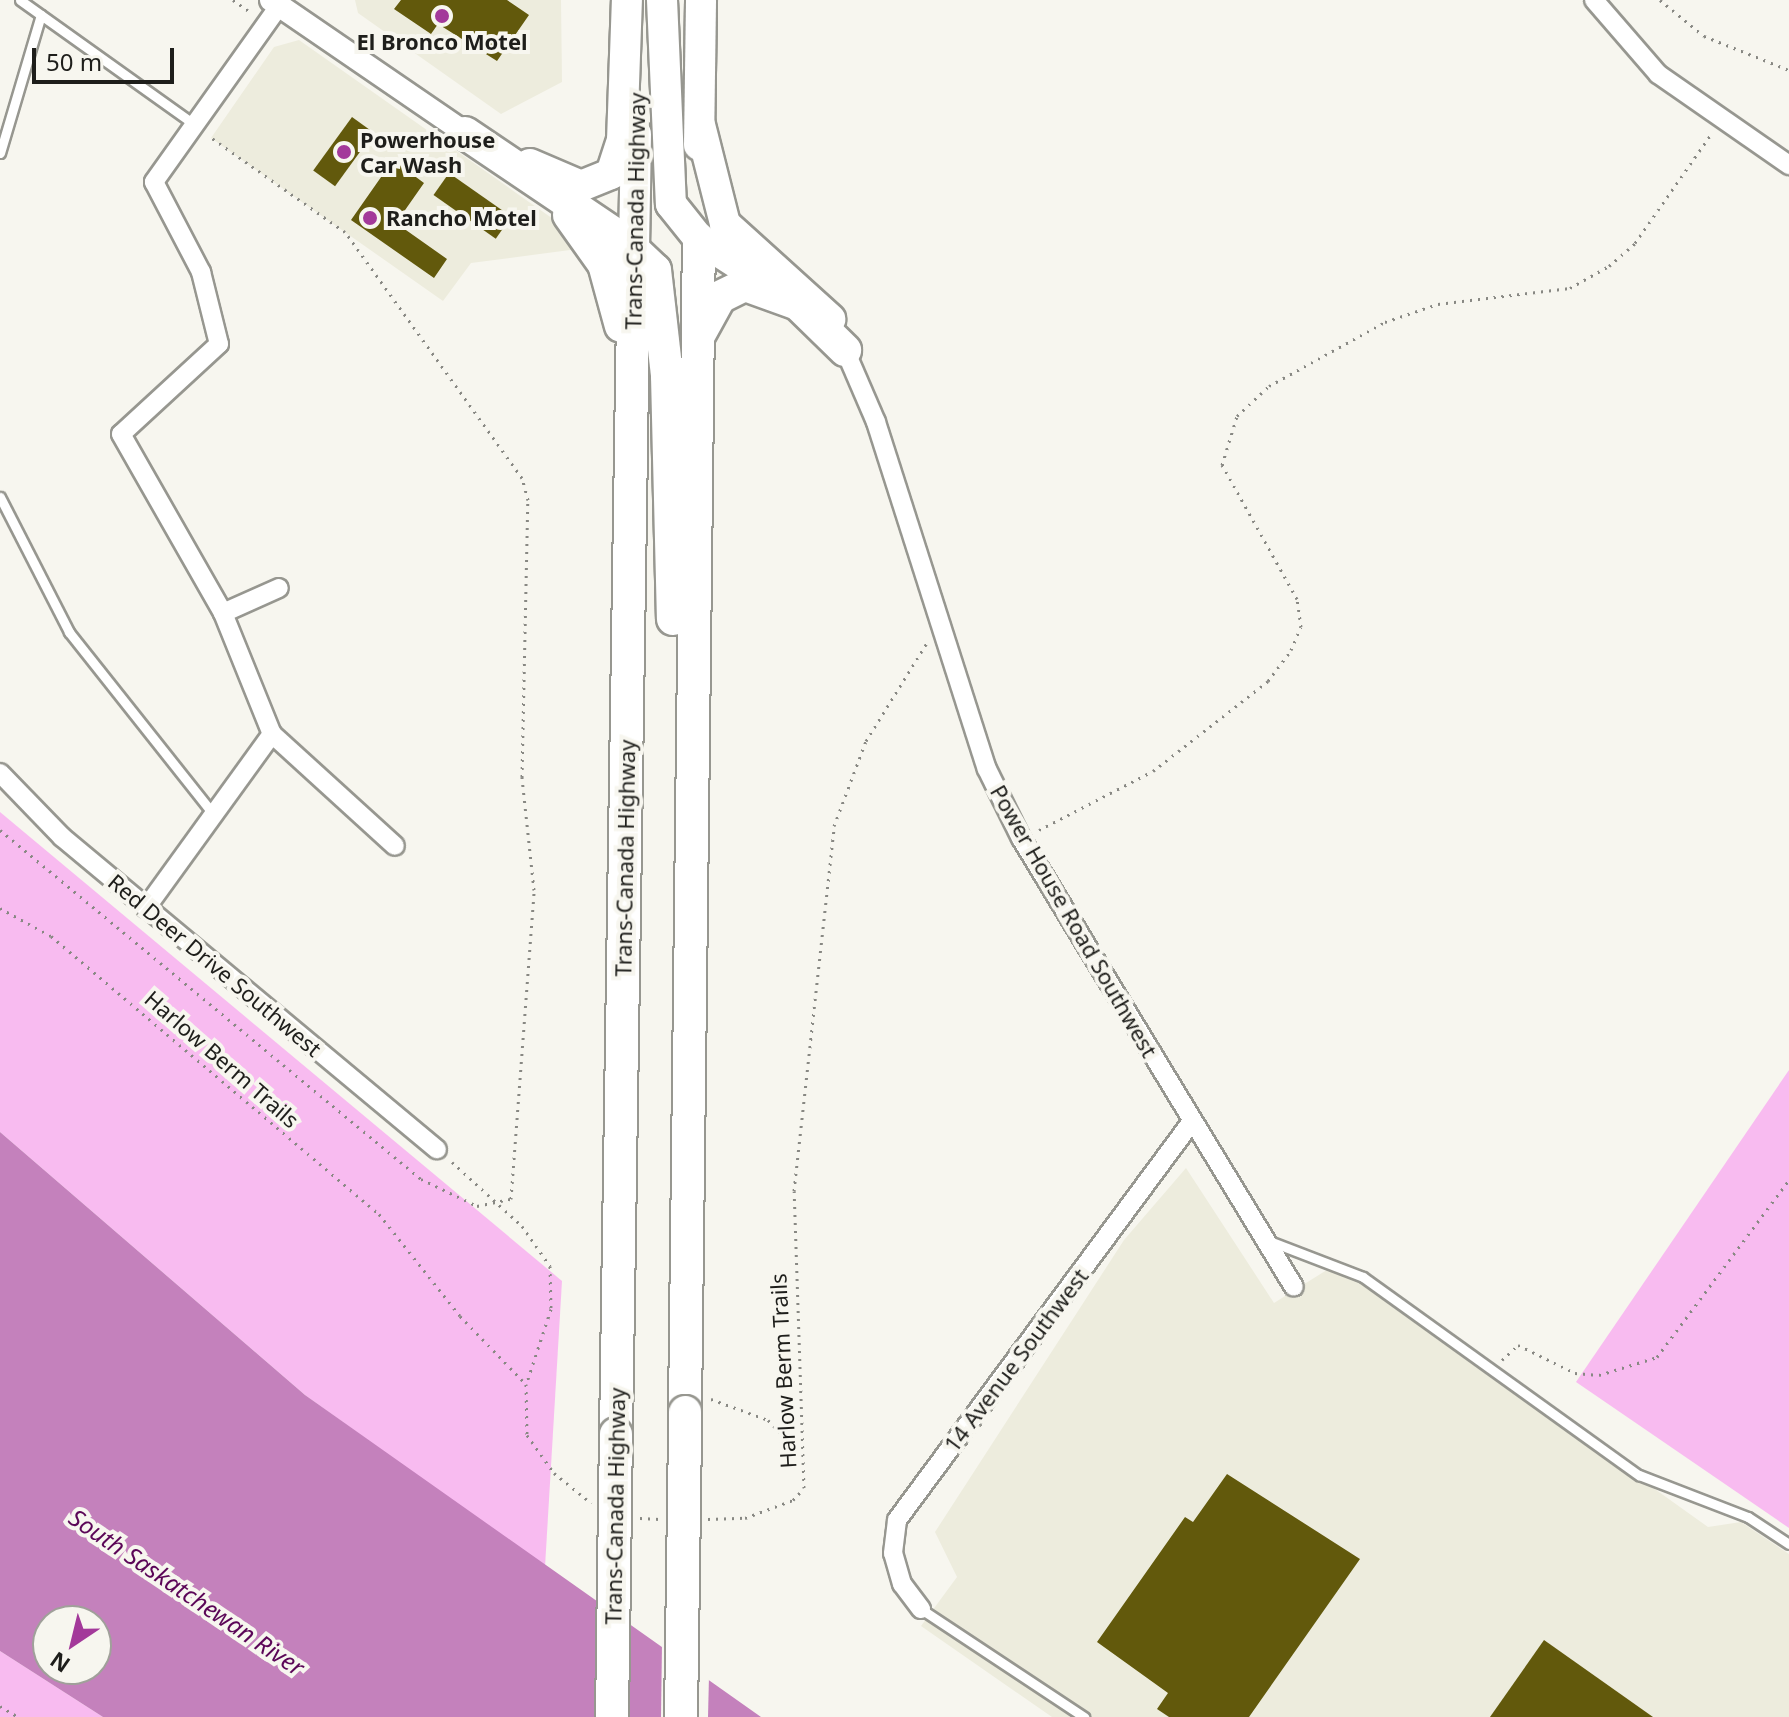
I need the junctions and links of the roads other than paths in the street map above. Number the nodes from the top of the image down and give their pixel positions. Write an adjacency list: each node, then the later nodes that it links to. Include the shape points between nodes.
1 (20, 0): 8 (lane)
2 (627, 0): 11 (highway, via 622,141 603,182 568,183)
3 (639, 0): 15 (highway, Trans-Canada Highway)
4 (662, 0): 14 (highway, via 668,191)
5 (701, 0): 10 (highway)
6 (1594, 0): 13 (street, via 1658,74)
7 (272, 10): 9 (street); 11 (street)
8 (41, 15): 9 (lane); 12 (lane)
9 (195, 125): 22 (street, via 154,182 201,272 219,344 121,434)
10 (700, 125): 14 (highway); 18 (highway, via 725,224 808,293)
11 (465, 133): 15 (highway); 19 (highway, via 550,198 597,251 615,293)
12 (0, 153)
13 (1789, 165)
14 (699, 239): 16 (highway); 17 (highway)
15 (634, 249): 19 (highway, Trans-Canada Highway); 24 (highway, via 655,270 662,295 673,622)
16 (798, 304): 17 (highway, via 761,288 731,288); 18 (highway)
17 (698, 338): 24 (highway)
18 (845, 350): 29 (street, Power House Road Southwest, via 876,422 987,769 1021,838)
19 (632, 401): 35 (highway, Trans-Canada Highway, bridge)
20 (0, 497): 26 (lane, via 69,632)
21 (279, 588): 22 (street)
22 (223, 613): 23 (street)
23 (272, 734): 26 (street); 27 (street)
24 (692, 762): 36 (highway, bridge, via 697,1411)
25 (0, 773): 28 (street, Red Deer Drive Southwest)
26 (214, 815): 28 (street)
27 (395, 846)
28 (146, 908): 30 (street, Red Deer Drive Southwest)
29 (1192, 1121): 31 (street, Power House Road Southwest); 34 (street, 14 Avenue Southwest, via 897,1520 893,1553 902,1584)
30 (437, 1149)
31 (1265, 1235): 32 (street, Power House Road Southwest); 33 (lane, via 1279,1248 1363,1277 1639,1475 1748,1517)
32 (1294, 1287)
33 (1789, 1544)
34 (921, 1609): 37 (lane)
35 (612, 1717)
36 (681, 1717)
37 (1084, 1717)

